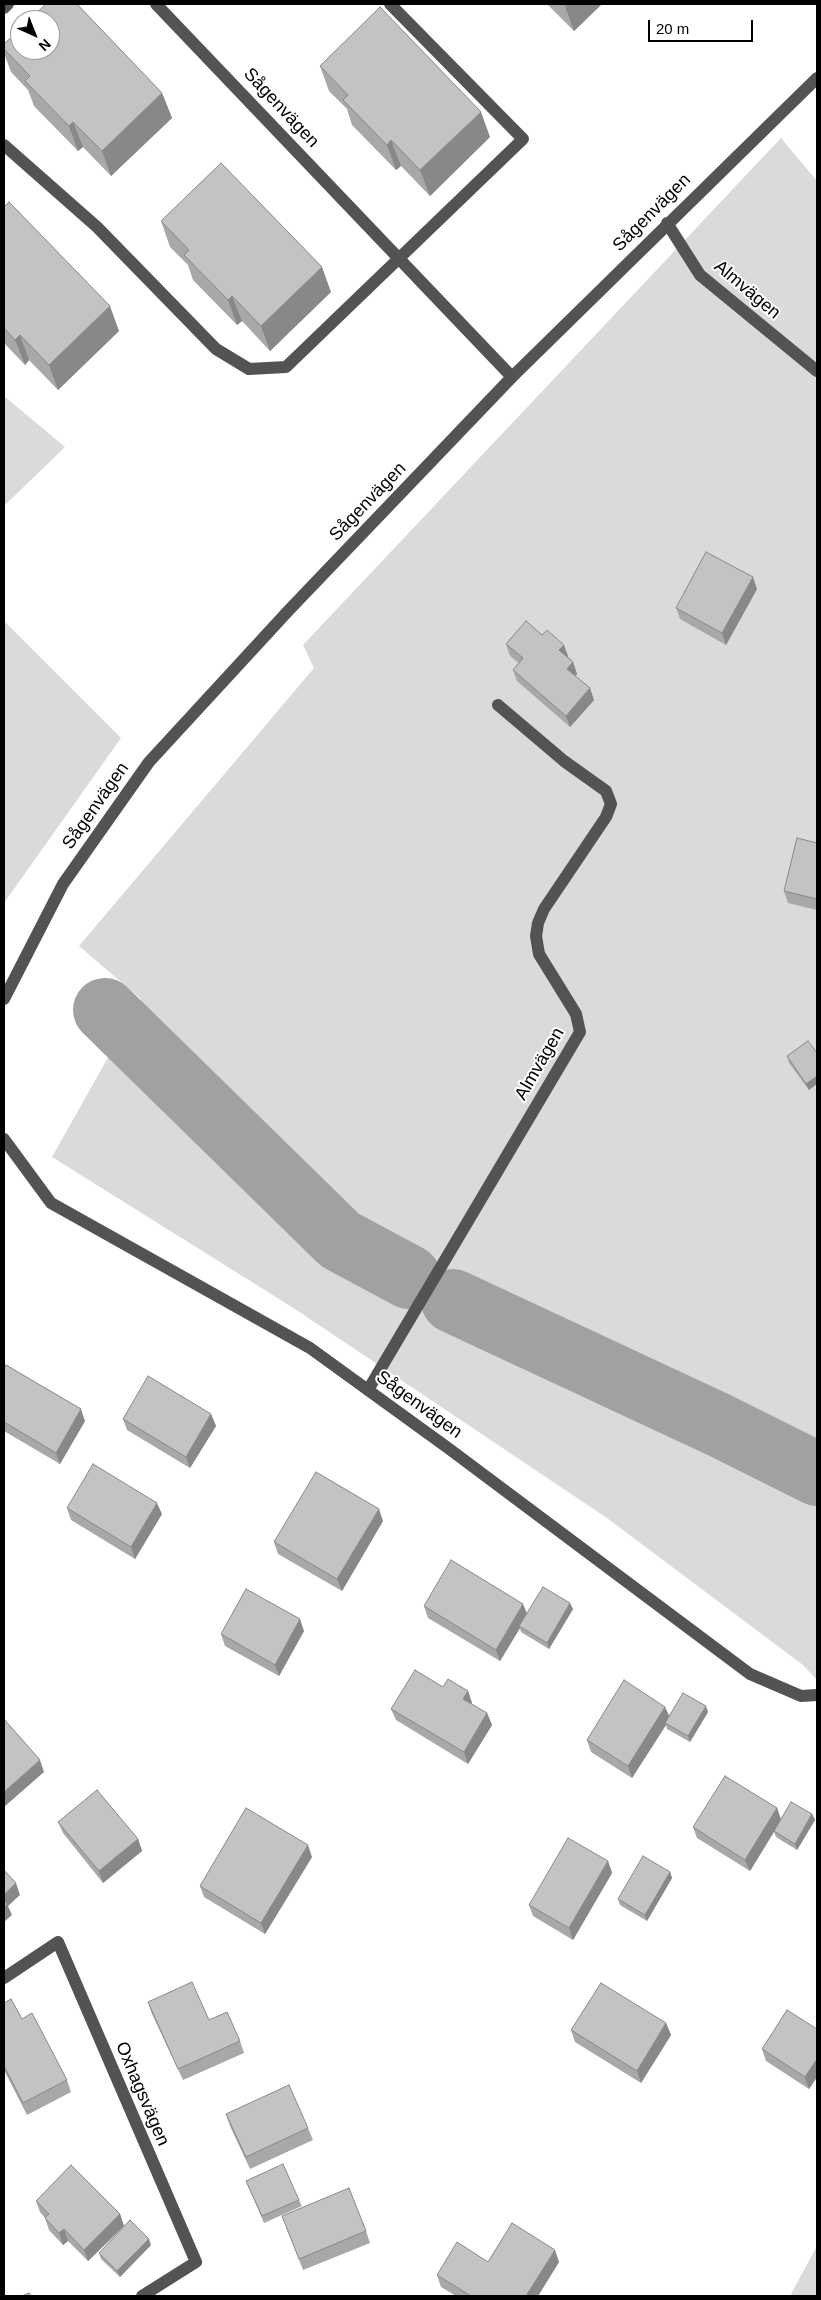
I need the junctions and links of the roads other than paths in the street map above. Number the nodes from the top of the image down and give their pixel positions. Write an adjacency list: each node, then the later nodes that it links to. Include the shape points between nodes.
1 (8, 4): 4 (street)
2 (156, 4): 8 (street, Sågenvägen)
3 (390, 4): 8 (street, via 523,140)
4 (4, 8)
5 (817, 78): 7 (street, Sågenvägen)
6 (4, 145): 8 (street, via 97,227 216,349 249,369 286,367)
7 (667, 223): 9 (street, Almvägen, via 700,275); 10 (street, Sågenvägen)
8 (399, 260): 10 (street, Sågenvägen)
9 (817, 371)
10 (512, 377): 12 (street, Sågenvägen, via 149,762 63,884)
11 (498, 705): 14 (street, Almvägen, via 564,762 606,792 611,804 606,817 544,909 536,936 539,954 576,1014 580,1032)
12 (4, 999)
13 (4, 1139): 14 (street, Sågenvägen, via 52,1203 310,1348)
14 (368, 1390): 15 (street, Sågenvägen, via 750,1674 801,1696)
15 (817, 1695)
16 (4, 1978): 17 (street, Oxhagsvägen, via 58,1942 196,2262)
17 (142, 2296)

